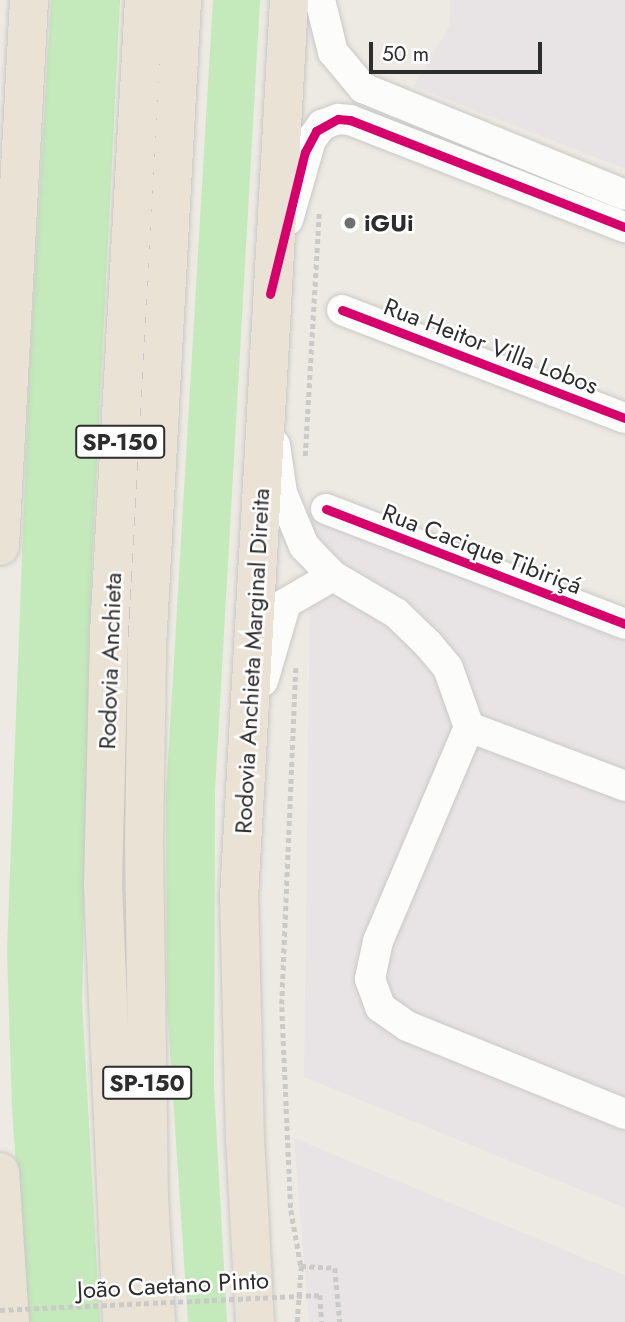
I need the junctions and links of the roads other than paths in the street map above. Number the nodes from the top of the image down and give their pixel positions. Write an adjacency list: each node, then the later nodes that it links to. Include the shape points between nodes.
1 (29, 0): 13 (highway)
2 (144, 0): 24 (highway, Rodovia Anchieta / SP-150, via 109,634 103,884)
3 (182, 0): 25 (highway, Rodovia Anchieta / SP-150, via 147,647 145,912 149,1196)
4 (289, 0): 8 (highway, Rodovia Anchieta Marginal Direita)
5 (320, 0): 6 (street, via 333,52 363,88)
6 (625, 195)
7 (625, 227): 8 (street, via 338,119 316,131 305,152)
8 (270, 294): 10 (highway, Rodovia Anchieta Marginal Direita)
9 (342, 310): 11 (street, Rua Heitor Villa Lobos)
10 (265, 379): 14 (street, via 282,493 291,520 304,546); 17 (highway, Rodovia Anchieta Marginal Direita)
11 (625, 418)
12 (326, 509): 15 (street, Rua Cacique Tibiriçá)
13 (0, 546)
14 (333, 576): 16 (street, via 396,613 428,644 448,668); 17 (street, via 286,603)
15 (625, 624)
16 (469, 727): 18 (street); 19 (street, via 379,942 370,979 380,1007 407,1026)
17 (251, 733): 26 (highway, Rodovia Anchieta Marginal Direita, via 239,898)
18 (625, 786)
19 (625, 1114)
20 (0, 1171): 23 (highway)
21 (0, 1304): 22 (street)
22 (4, 1322)
23 (10, 1322)
24 (122, 1322)
25 (156, 1322)
26 (255, 1322)

